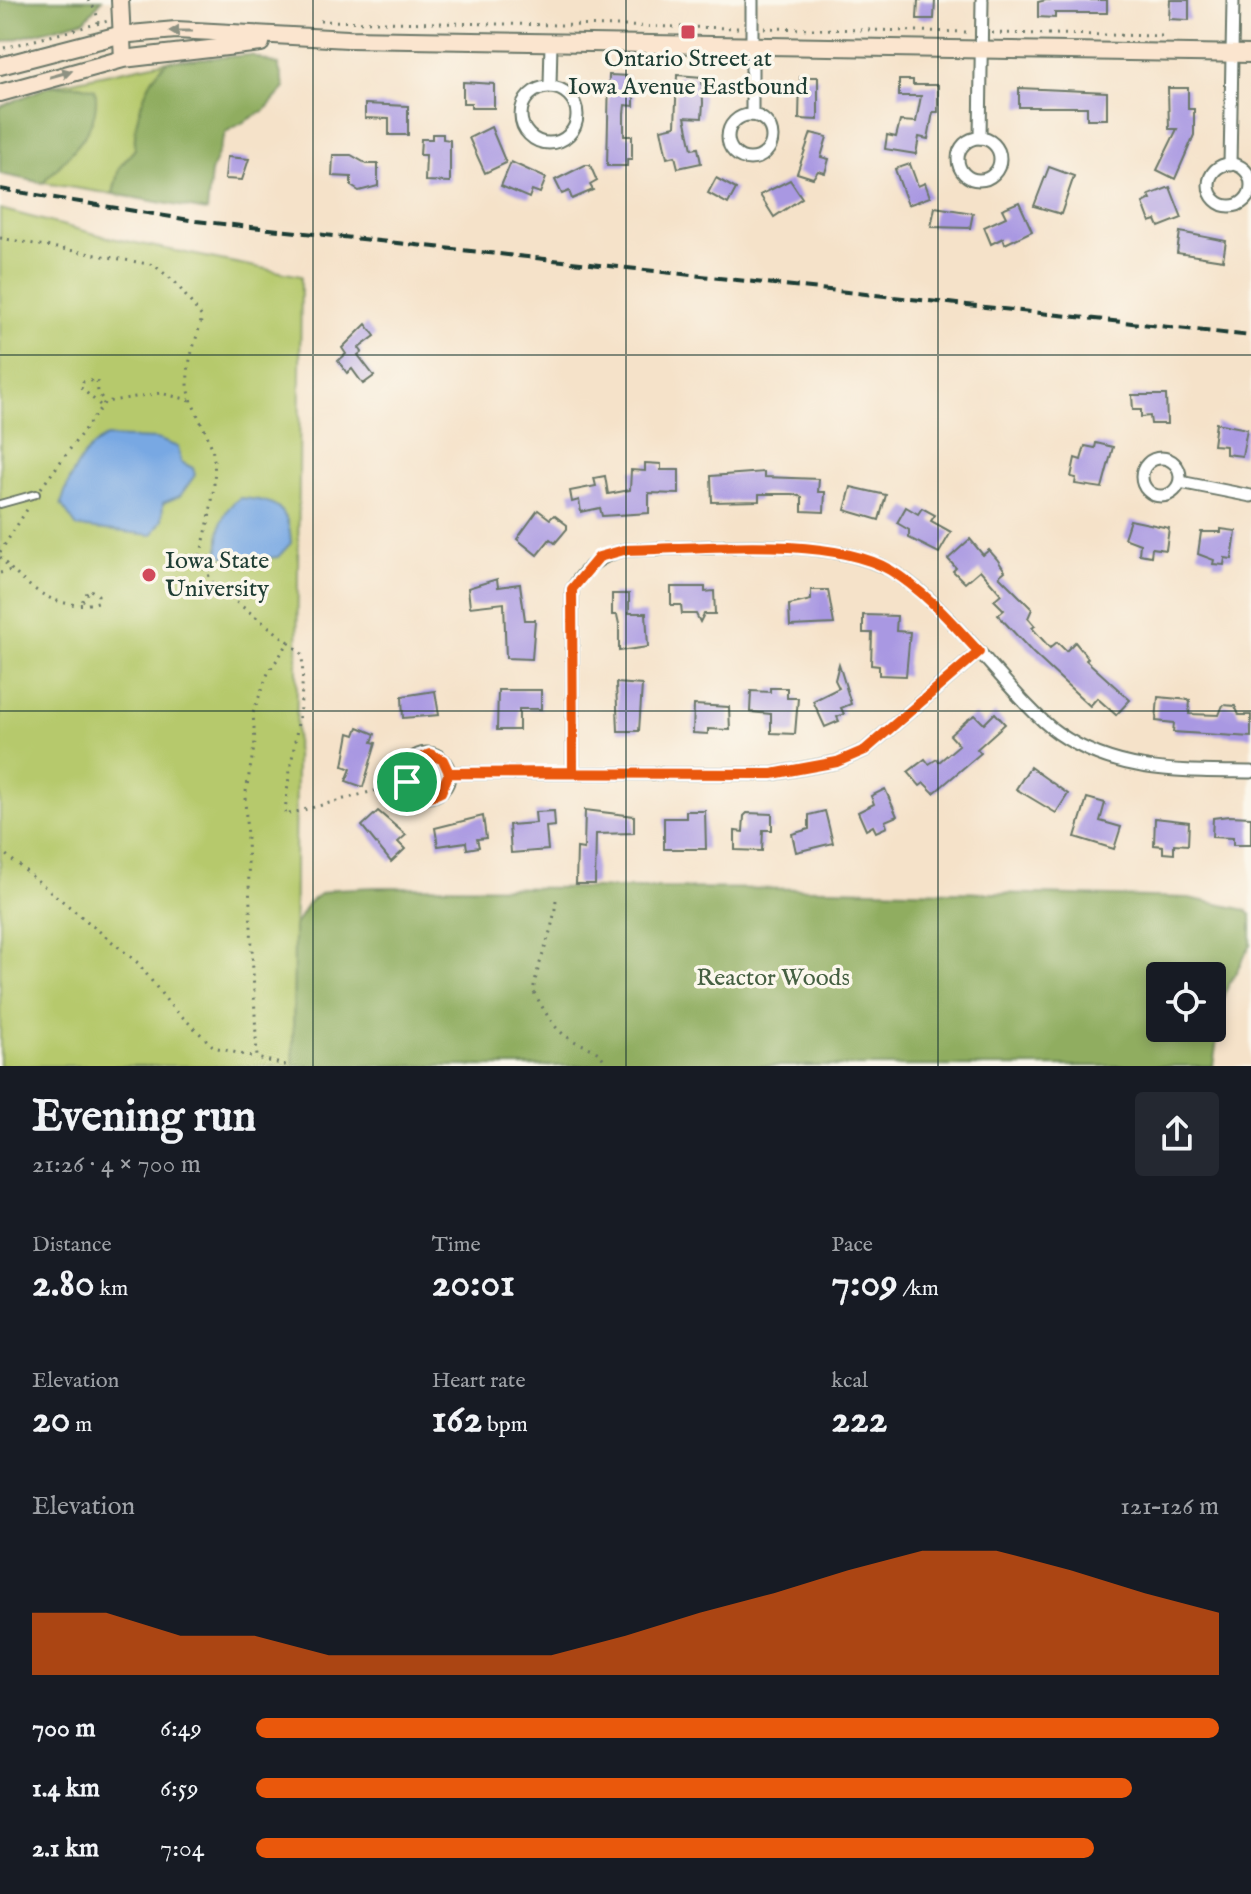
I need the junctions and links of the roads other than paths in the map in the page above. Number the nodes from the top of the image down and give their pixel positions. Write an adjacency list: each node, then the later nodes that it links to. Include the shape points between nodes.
1 (120, 0): 6 (main road)
2 (752, 0): 8 (street)
3 (982, 0): 9 (street)
4 (1233, 0): 10 (street)
5 (313, 30): 6 (main road, one-way to 6); 7 (main road); 12 (main road)
6 (119, 35): 12 (main road); 13 (main road)
7 (551, 43): 8 (main road); 14 (street)
8 (752, 45): 9 (main road); 16 (street)
9 (982, 49): 10 (main road); 17 (street)
10 (1233, 54): 11 (main road); 18 (street)
11 (1251, 54)
12 (123, 59): 15 (main road, one-way to 12)
13 (0, 66)
14 (550, 86): 14 (street, via 571,97 578,113 573,130 551,143 527,132 521,116 525,99)
15 (0, 93)
16 (752, 115): 16 (street, via 766,121 772,134 763,155 749,159 731,148 728,135 733,122)
17 (980, 138)
18 (1230, 165)
19 (1180, 482): 21 (street)
20 (36, 494): 22 (lane)
21 (1251, 496)
22 (0, 504)
23 (979, 652): 24 (street, via 887,734 837,762 772,774); 24 (street, via 927,597 888,569 846,554 804,548 624,550 599,557 572,589); 25 (street, via 1056,732 1090,751 1120,764 1155,770)
24 (573, 772): 26 (street)
25 (1251, 772)
26 (449, 773): 26 (street, via 443,760 422,754 410,762 407,782 415,794 435,796 446,786)

